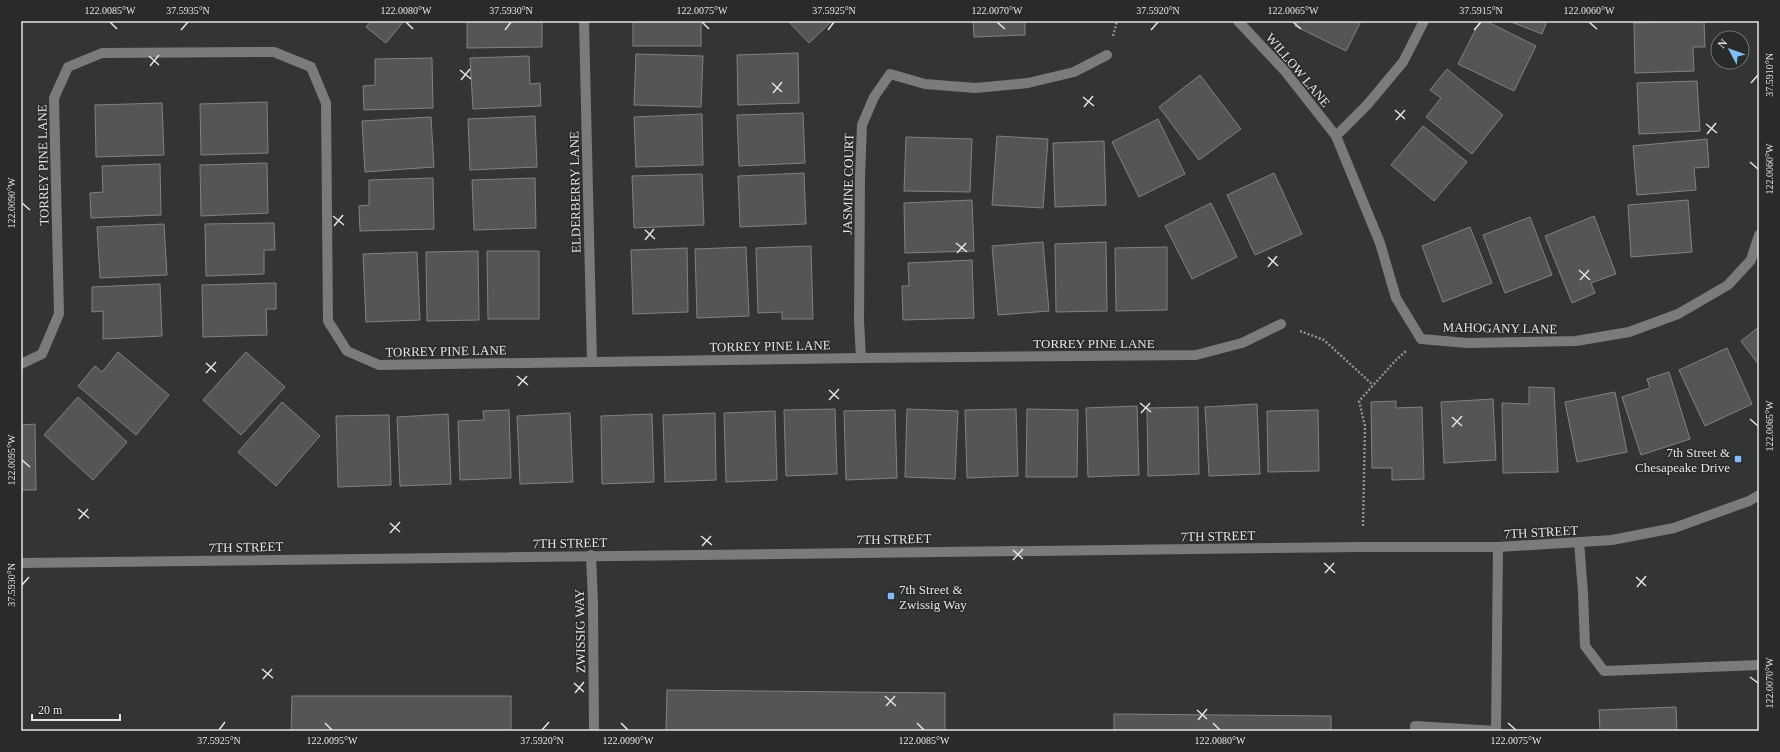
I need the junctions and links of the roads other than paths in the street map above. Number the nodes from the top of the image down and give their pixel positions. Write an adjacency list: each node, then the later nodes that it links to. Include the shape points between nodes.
1 (584, 21): 9 (street, ELDERBERRY LANE)
2 (1238, 21): 5 (street, WILLOW LANE, via 1284,70)
3 (1424, 21): 5 (street, via 1403,62 1367,105)
4 (1107, 55): 8 (street, JASMINE COURT, via 1074,72 1028,84 975,88 925,84 890,74 874,97 862,125 859,313)
5 (1336, 136): 6 (street, MAHOGANY LANE, via 1380,243 1396,298 1421,339 1467,343 1576,342 1629,332 1678,314 1728,284 1752,260)
6 (1759, 235)
7 (1281, 324): 8 (street, TORREY PINE LANE, via 1242,343 1196,355)
8 (861, 358): 9 (street, TORREY PINE LANE)
9 (592, 362): 10 (street, TORREY PINE LANE, via 379,365 347,351 328,321 326,103 311,67 274,52 266,52 102,53 68,67 54,98 59,314 42,354)
10 (21, 364)
11 (1759, 494): 12 (street, 7TH STREET, via 1749,501 1674,528 1612,540)
12 (1579, 542): 13 (street, 7TH STREET); 16 (street, via 1585,646 1604,671)
13 (1498, 547): 14 (street, 7TH STREET); 19 (street)
14 (591, 555): 15 (street, 7TH STREET); 17 (street, ZWISSIG WAY)
15 (21, 563)
16 (1759, 665)
17 (594, 731)
18 (1415, 731): 19 (street, via 1415,726)
19 (1496, 731)

